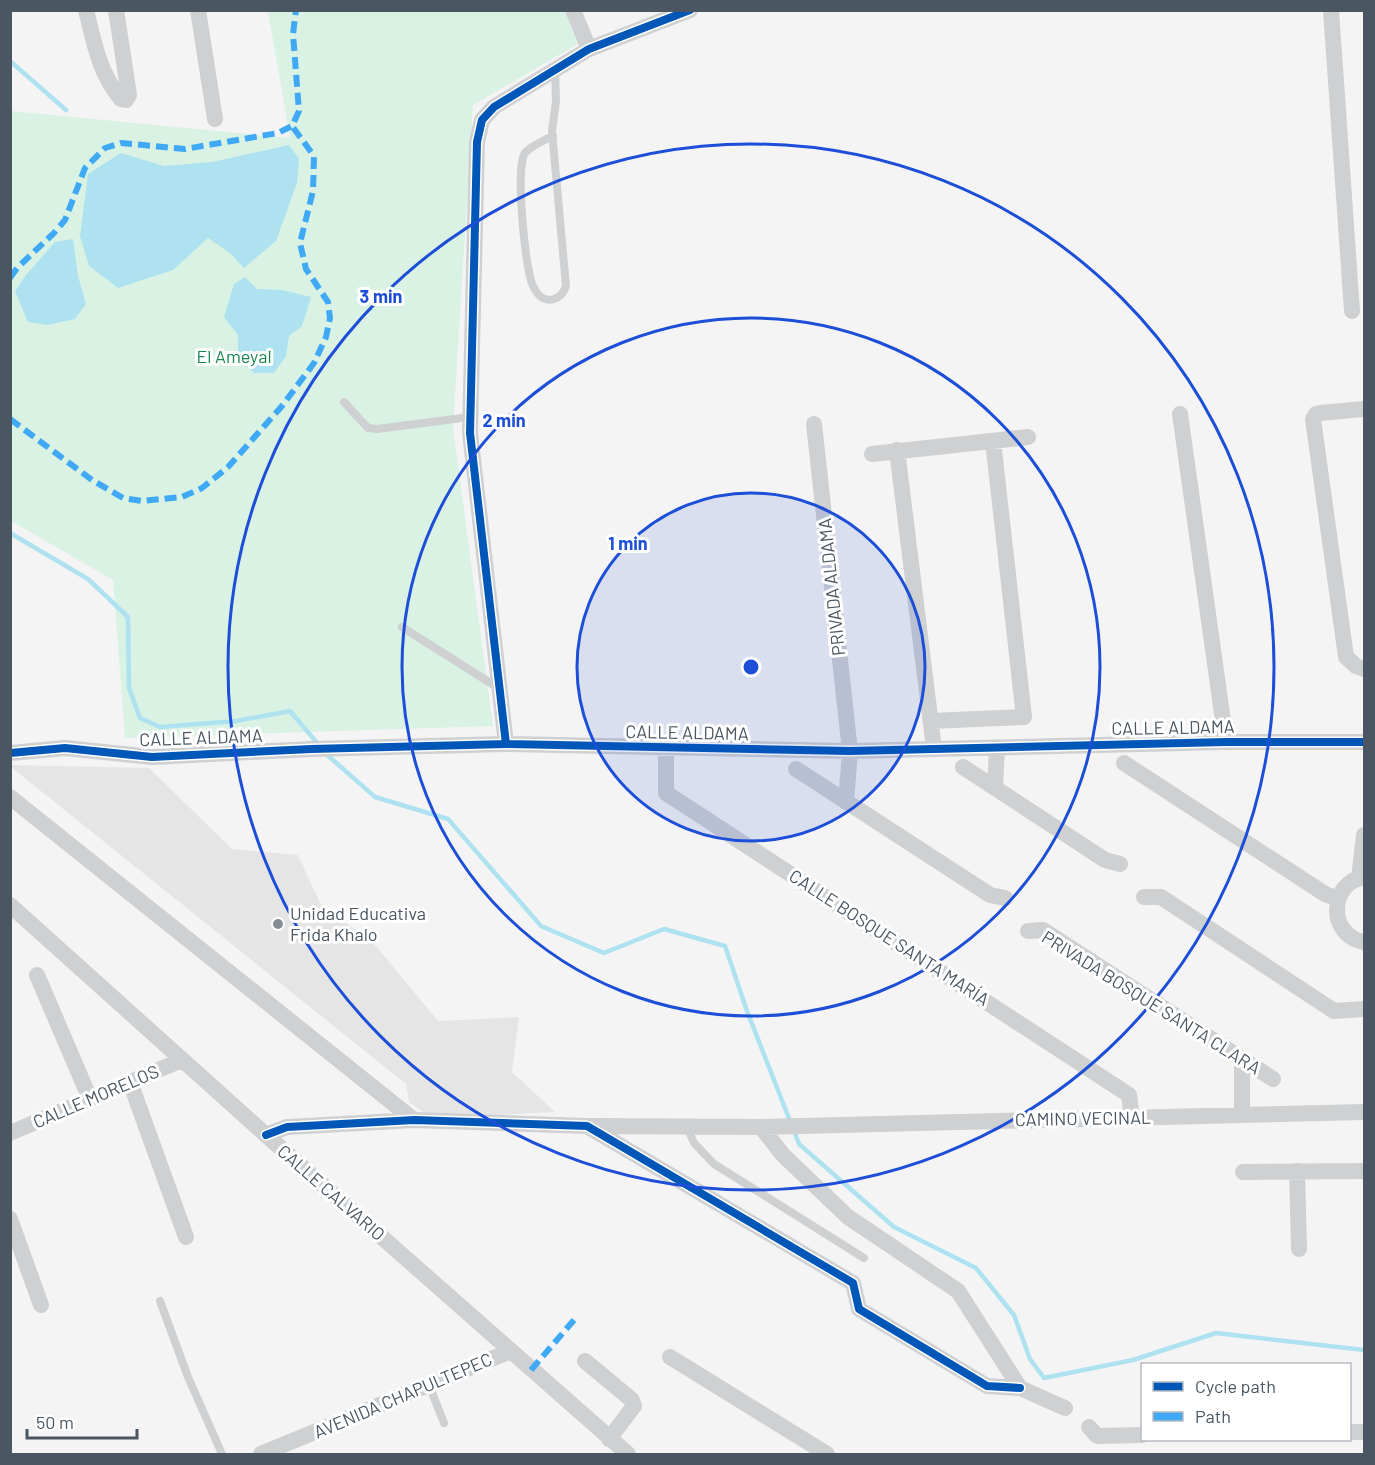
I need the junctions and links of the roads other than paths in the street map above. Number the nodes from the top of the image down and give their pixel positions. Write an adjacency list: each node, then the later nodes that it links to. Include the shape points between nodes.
1 (86, 10): 2 (street, via 101,68 114,92 126,100 129,95)
2 (116, 10)
3 (198, 10): 9 (street)
4 (573, 10): 7 (street)
5 (690, 10): 7 (street)
6 (1330, 10): 11 (street)
7 (589, 49): 8 (street)
8 (555, 70): 10 (lane); 15 (street, via 494,107 482,120 477,142)
9 (215, 119)
10 (553, 136): 10 (lane, via 566,286 556,299 546,300 532,286 525,256 520,170 525,153)
11 (1352, 311)
12 (344, 402): 15 (lane, via 368,428)
13 (1365, 410): 22 (street, via 1320,413 1313,419 1346,657)
14 (1180, 414): 25 (street)
15 (470, 417): 23 (street)
16 (814, 424): 30 (street, PRIVADA ALDAMA)
17 (1028, 437): 18 (street)
18 (993, 441): 19 (street); 24 (street, via 1024,717)
19 (897, 450): 20 (street); 24 (street)
20 (872, 454)
21 (402, 627): 23 (lane)
22 (1365, 669)
23 (500, 690): 27 (street)
24 (933, 736): 29 (street, CALLE ALDAMA); 30 (street, CALLE ALDAMA)
25 (1225, 737): 26 (street, CALLE ALDAMA); 29 (street, CALLE ALDAMA)
26 (1365, 741)
27 (506, 744): 28 (street, CALLE ALDAMA); 31 (street, CALLE ALDAMA, via 152,757 65,748)
28 (666, 748): 30 (street, CALLE ALDAMA); 56 (street, CALLE BOSQUE SANTA MARÍA, via 666,793 1129,1095)
29 (997, 748): 35 (street)
30 (850, 750): 37 (street, PRIVADA ALDAMA)
31 (10, 753)
32 (1124, 763): 42 (street)
33 (963, 767): 35 (street)
34 (796, 769): 37 (street)
35 (995, 788): 39 (street, via 1105,860)
36 (10, 797): 57 (street)
37 (846, 802): 43 (street, via 990,895)
38 (1365, 835): 40 (street)
39 (1120, 864)
40 (1362, 877): 42 (street)
41 (1144, 897): 48 (street, via 1161,897 1334,1011)
42 (1332, 897): 46 (street, via 1340,926 1349,936)
43 (1005, 898)
44 (10, 905): 50 (street, CALLE CALVARIO)
45 (1028, 931): 49 (street, PRIVADA BOSQUE SANTA CLARA, via 1043,930)
46 (1365, 942)
47 (37, 975): 53 (street)
48 (1365, 1009)
49 (1242, 1059): 51 (street, PRIVADA BOSQUE SANTA CLARA); 55 (street)
50 (182, 1060): 52 (street, CALLE MORELOS); 62 (street, CALLE CALVARIO)
51 (1273, 1079)
52 (130, 1082): 53 (street, CALLE MORELOS); 67 (street)
53 (90, 1099): 61 (street, CALLE MORELOS)
54 (1365, 1112): 55 (street, CAMINO VECINAL)
55 (1242, 1114): 56 (street, CAMINO VECINAL)
56 (1132, 1118): 60 (street, CAMINO VECINAL)
57 (414, 1120): 58 (street); 62 (street, via 287,1127)
58 (587, 1126): 59 (street); 76 (street, via 853,1283 859,1309 987,1386)
59 (687, 1126): 60 (street); 69 (lane, via 694,1143 714,1164)
60 (761, 1127): 76 (street, via 783,1155 848,1217 958,1292)
61 (10, 1133)
62 (266, 1136): 72 (street, CALLE CALVARIO)
63 (1297, 1171): 64 (street); 65 (street); 68 (street)
64 (1365, 1171)
65 (1243, 1172)
66 (10, 1219): 71 (street)
67 (186, 1237)
68 (1299, 1249)
69 (864, 1258)
70 (160, 1301): 83 (lane)
71 (41, 1305)
72 (511, 1352): 75 (street, AVENIDA CHAPULTEPEC); 81 (street, CALLE CALVARIO)
73 (670, 1357): 85 (street)
74 (585, 1361): 81 (street, via 632,1400 634,1406)
75 (429, 1385): 78 (lane); 82 (street, AVENIDA CHAPULTEPEC)
76 (1020, 1388): 77 (street)
77 (1065, 1408)
78 (444, 1423)
79 (1089, 1427): 80 (street, via 1097,1436)
80 (1141, 1436)
81 (609, 1439): 84 (street, CALLE CALVARIO)
82 (272, 1452)
83 (222, 1455)
84 (628, 1455)
85 (827, 1455)

